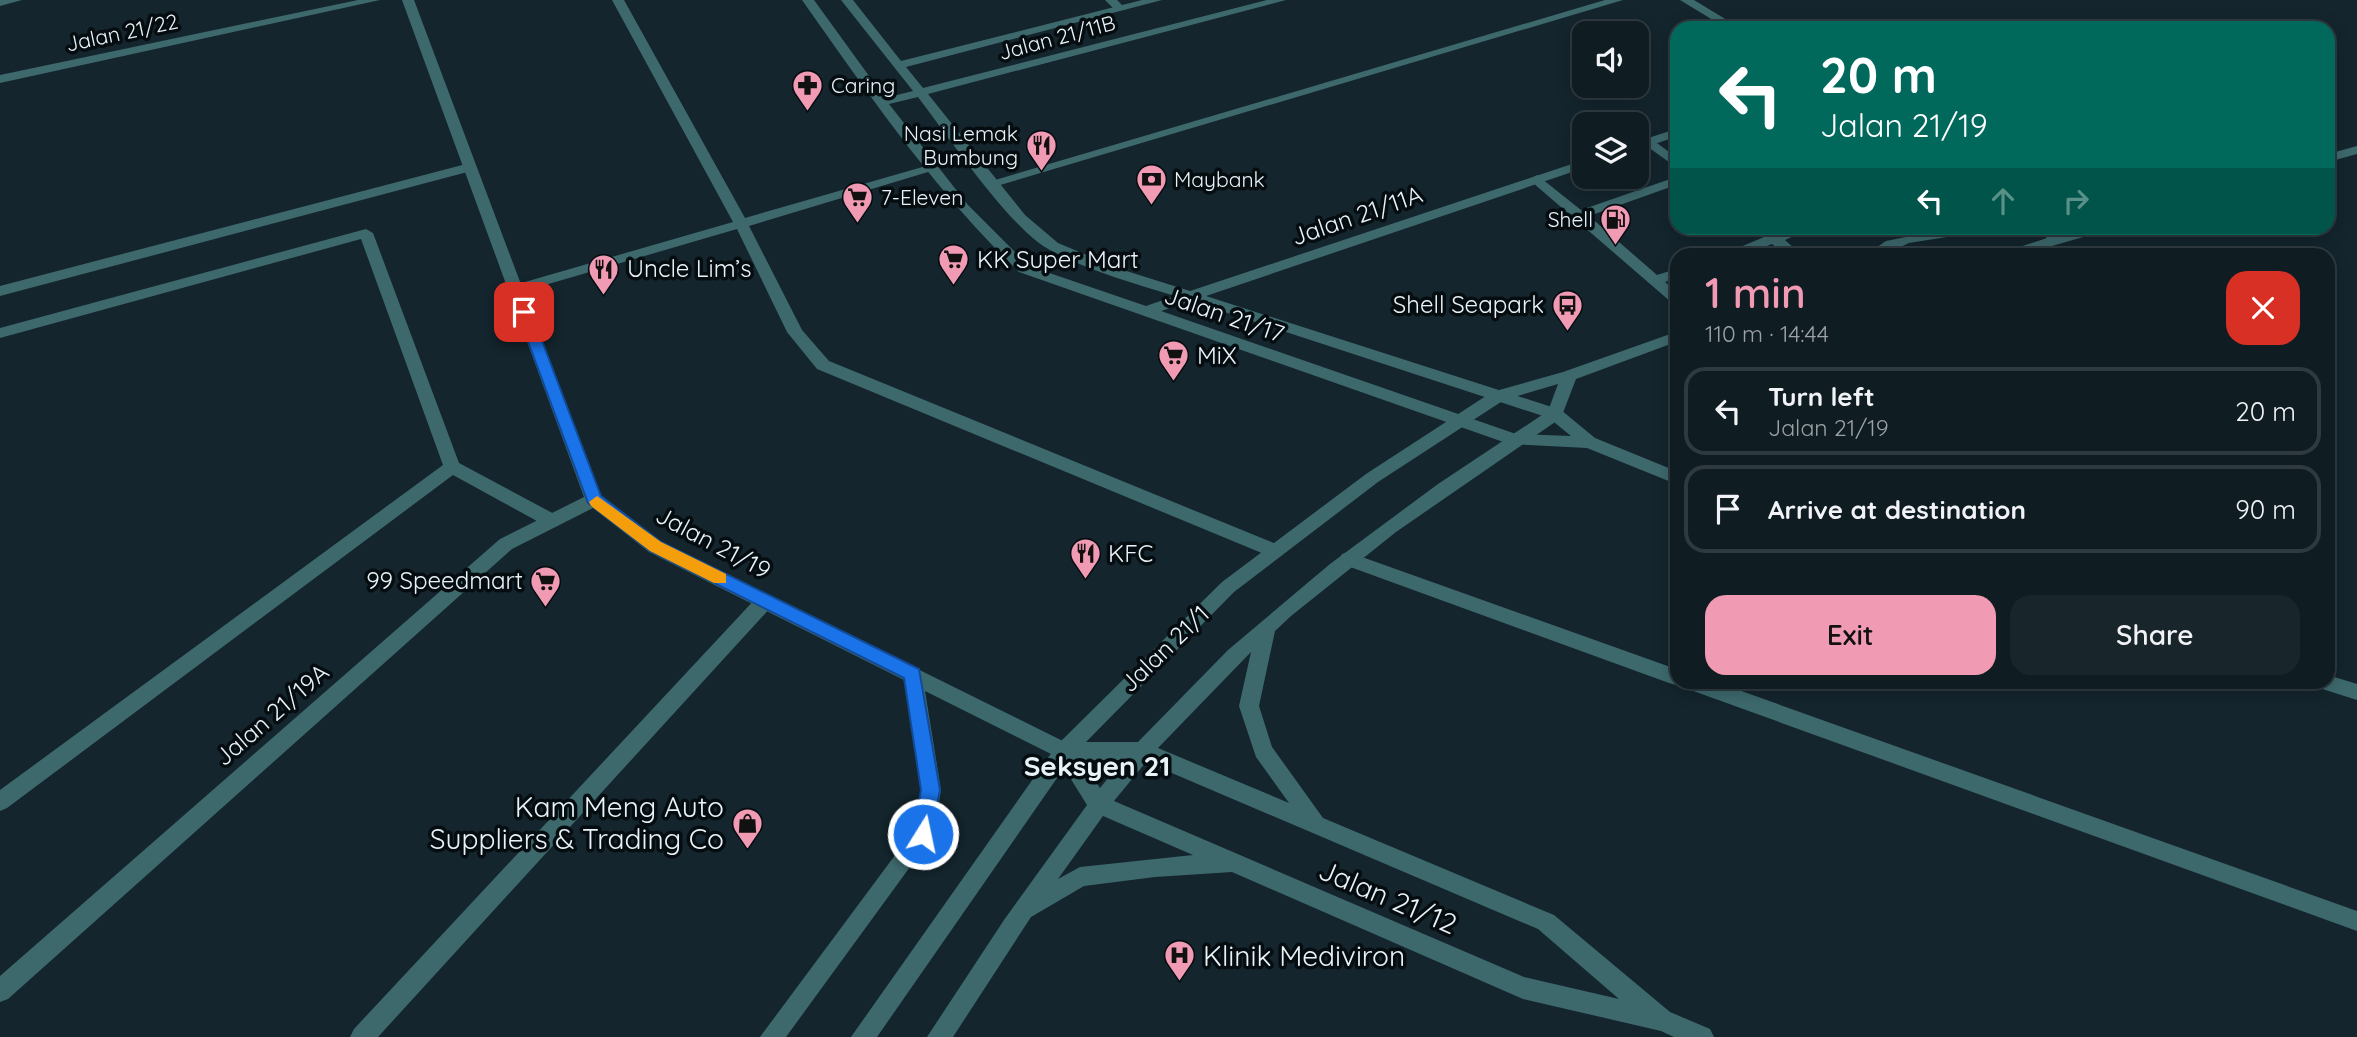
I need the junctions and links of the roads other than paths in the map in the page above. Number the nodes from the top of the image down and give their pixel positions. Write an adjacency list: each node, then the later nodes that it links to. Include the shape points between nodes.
1 (16, 0): 11 (street)
2 (374, 0): 15 (street, Jalan 21/22)
3 (408, 0): 24 (street)
4 (618, 0): 31 (street)
5 (808, 0): 17 (street, Jalan 21/17)
6 (847, 0): 14 (street, Jalan 21/17)
7 (1156, 0): 12 (street, Jalan 21/11B)
8 (1280, 0): 16 (street, Jalan 21/11B)
9 (1617, 0): 28 (street)
10 (1686, 0): 13 (street)
11 (0, 3)
12 (1115, 4): 14 (street, Jalan 21/11B)
13 (1722, 21)
14 (899, 65): 16 (street, Jalan 21/17)
15 (0, 79)
16 (920, 93): 17 (street, Jalan 21/11B); 28 (street, Jalan 21/17)
17 (884, 102): 26 (street, Jalan 21/17)
18 (1670, 135): 19 (street)
19 (1649, 142)
20 (1649, 147): 23 (street)
21 (2357, 150): 22 (street)
22 (2335, 156)
23 (1670, 160)
24 (470, 167): 47 (street); 48 (street)
25 (1572, 168): 27 (street, Jalan 21/11A)
26 (931, 169): 31 (street); 51 (street, Jalan 21/17, via 990,239 1024,269)
27 (1537, 179): 30 (street); 50 (street, Jalan 21/11A)
28 (992, 183): 50 (street, Jalan 21/17, via 1020,218 1053,246)
29 (1670, 183): 30 (street)
30 (1579, 215): 46 (street)
31 (742, 225): 47 (street); 64 (street, via 795,332 823,365)
32 (1770, 235): 38 (street)
33 (1783, 235): 38 (street)
34 (1916, 235): 39 (street)
35 (1935, 235): 39 (street)
36 (2051, 235): 40 (street)
37 (2073, 235): 40 (street)
38 (1774, 238): 41 (street); 42 (street)
39 (1910, 239): 43 (street)
40 (2058, 239): 44 (street)
41 (1747, 248)
42 (1786, 248)
43 (1880, 248)
44 (2027, 248)
45 (1670, 275): 46 (street)
46 (1655, 280): 49 (street)
47 (516, 289): 62 (street)
48 (0, 290)
49 (1670, 294)
50 (1190, 296): 51 (street, Jalan 21/11A); 55 (street, Jalan 21/17)
51 (1144, 312): 57 (street, Jalan 21/17)
52 (0, 333): 60 (street, via 366,233)
53 (1670, 339): 54 (street, Jalan 21/1)
54 (1569, 376): 55 (street, Jalan 21/1); 56 (street)
55 (1498, 396): 56 (street, Jalan 21/17); 57 (street, Jalan 21/1)
56 (1555, 414): 58 (street); 59 (street)
57 (1458, 420): 58 (street, Jalan 21/17); 64 (street, Jalan 21/1)
58 (1515, 440): 59 (street, Jalan 21/17); 65 (street)
59 (1589, 442): 61 (street)
60 (452, 467): 63 (street); 75 (street)
61 (1670, 476)
62 (594, 499): 63 (street, Jalan 21/19A); 66 (street, Jalan 21/19, via 655,547)
63 (552, 521): 81 (street, Jalan 21/19A, via 506,544)
64 (1275, 551): 73 (street, Jalan 21/1, via 1219,596)
65 (1348, 559): 67 (street); 69 (street)
66 (765, 601): 68 (street, Jalan 21/19); 83 (street)
67 (1266, 626): 74 (street); 77 (street, via 1250,706 1263,751)
68 (913, 674): 73 (street, Jalan 21/19); 84 (street, via 931,790 923,834)
69 (1670, 675)
70 (2335, 685): 72 (street)
71 (1711, 689): 80 (street)
72 (2357, 692)
73 (1064, 751): 74 (street); 76 (street); 85 (street, Jalan 21/1)
74 (1143, 751): 76 (street); 77 (street, Jalan 21/12)
75 (0, 802)
76 (1098, 804): 78 (street, Jalan 21/12); 79 (street)
77 (1315, 823): 82 (street, Jalan 21/12, via 1546,922)
78 (1233, 863): 79 (street, via 1080,877); 82 (street, Jalan 21/12, via 1523,988)
79 (1023, 911): 86 (street)
80 (2357, 921)
81 (0, 991)
82 (1662, 1020): 87 (street, Jalan 21/12)
83 (362, 1037)
84 (772, 1037)
85 (863, 1037)
86 (939, 1037)
87 (1702, 1037)

